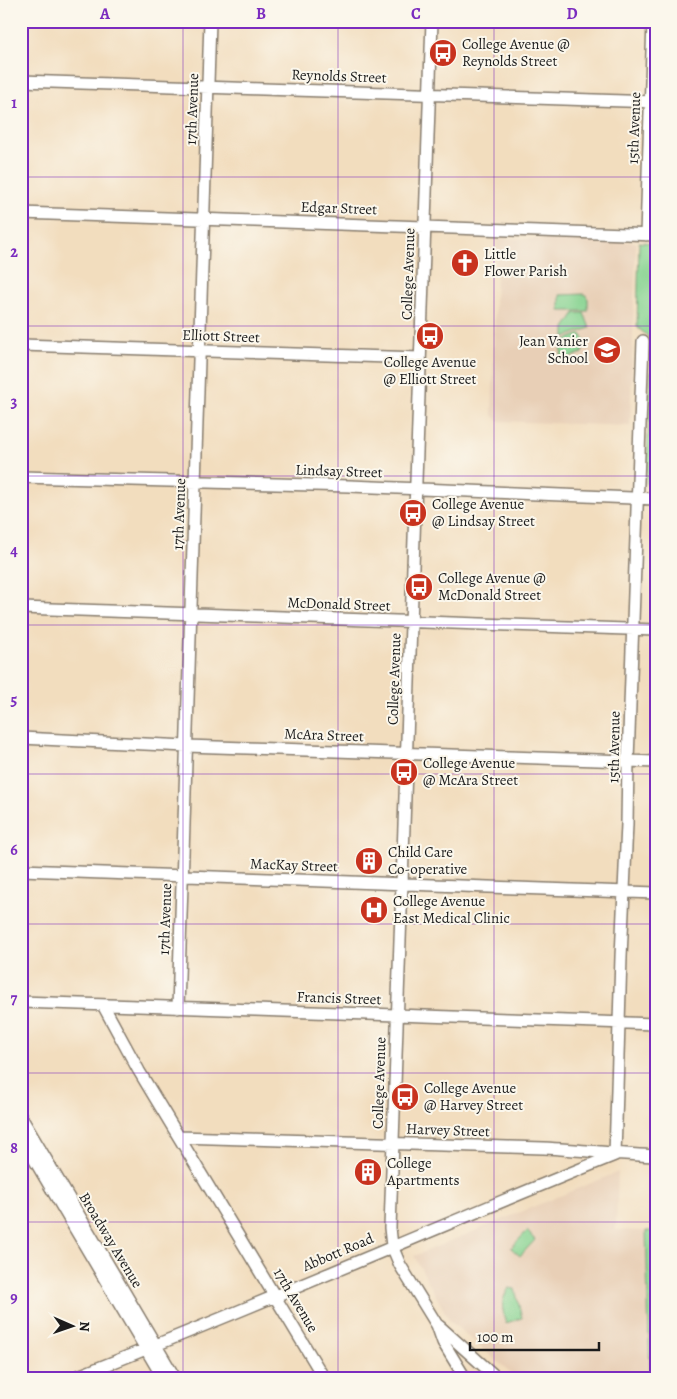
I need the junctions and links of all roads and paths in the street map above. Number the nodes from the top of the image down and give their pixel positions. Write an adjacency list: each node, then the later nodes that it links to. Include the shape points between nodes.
1 (210, 21): 5 (street, 17th Avenue)
2 (432, 21): 6 (street, College Avenue)
3 (653, 21): 7 (street, 15th Avenue)
4 (21, 81): 5 (street, Reynolds Street)
5 (208, 87): 6 (street, Reynolds Street); 9 (street, 17th Avenue)
6 (429, 94): 7 (street, Reynolds Street); 10 (street, College Avenue)
7 (653, 102): 11 (street, 15th Avenue)
8 (21, 213): 9 (street, Edgar Street)
9 (203, 219): 10 (street, Edgar Street); 14 (street, 17th Avenue)
10 (425, 226): 11 (street, Edgar Street); 15 (street, College Avenue)
11 (651, 235)
12 (642, 341): 19 (street, 15th Avenue)
13 (21, 345): 14 (street, Elliott Street)
14 (199, 350): 15 (street, Elliott Street); 17 (street, 17th Avenue)
15 (420, 358): 18 (street, College Avenue)
16 (21, 477): 17 (street, Lindsay Street)
17 (195, 481): 18 (street, Lindsay Street); 22 (street, 17th Avenue)
18 (415, 489): 19 (street, Lindsay Street); 23 (street, College Avenue)
19 (637, 498): 20 (street, Lindsay Street); 24 (street, 15th Avenue)
20 (656, 498)
21 (21, 608): 22 (street, McDonald Street)
22 (190, 614): 23 (street, McDonald Street); 27 (street, 17th Avenue)
23 (411, 621): 24 (street, McDonald Street); 28 (street, College Avenue)
24 (633, 629): 25 (street, McDonald Street); 29 (street, 15th Avenue)
25 (656, 630)
26 (21, 738): 27 (street, McAra Street)
27 (186, 746): 28 (street, McAra Street); 32 (street, 17th Avenue)
28 (406, 753): 29 (street, McAra Street); 33 (street, College Avenue)
29 (628, 761): 30 (street, McAra Street); 34 (street, 15th Avenue)
30 (656, 762)
31 (21, 870): 32 (street, MacKay Street)
32 (182, 877): 33 (street, MacKay Street); 38 (street, 17th Avenue)
33 (402, 883): 34 (street, MacKay Street); 39 (street, College Avenue)
34 (623, 892): 35 (street, MacKay Street); 40 (street, 15th Avenue)
35 (656, 893)
36 (21, 1002): 37 (street, Francis Street)
37 (103, 1005): 38 (street, Francis Street); 43 (street, 17th Avenue)
38 (178, 1008): 39 (street, Francis Street)
39 (397, 1015): 40 (street, Francis Street); 45 (street, College Avenue)
40 (619, 1023): 41 (street, Francis Street); 46 (street, 15th Avenue)
41 (656, 1024)
42 (21, 1117): 51 (street, Broadway Avenue)
43 (179, 1137): 45 (street, Harvey Street); 49 (street, 17th Avenue)
44 (21, 1138): 51 (street, Broadway Avenue)
45 (392, 1143): 46 (street, Harvey Street, via 544,1148); 48 (street, College Avenue)
46 (614, 1154): 47 (street, Harvey Street); 48 (street, Abbott Road)
47 (656, 1156)
48 (392, 1246): 49 (street, Abbott Road); 50 (street, College Avenue)
49 (276, 1296): 51 (street, Abbott Road); 55 (street, 17th Avenue)
50 (437, 1325): 56 (street, College Avenue, via 443,1342); 57 (street, College Avenue)
51 (151, 1347): 52 (street, Abbott Road); 53 (street, Broadway Avenue); 54 (street, Broadway Avenue)
52 (73, 1378)
53 (162, 1378)
54 (176, 1378)
55 (324, 1378)
56 (465, 1378)
57 (497, 1378)

